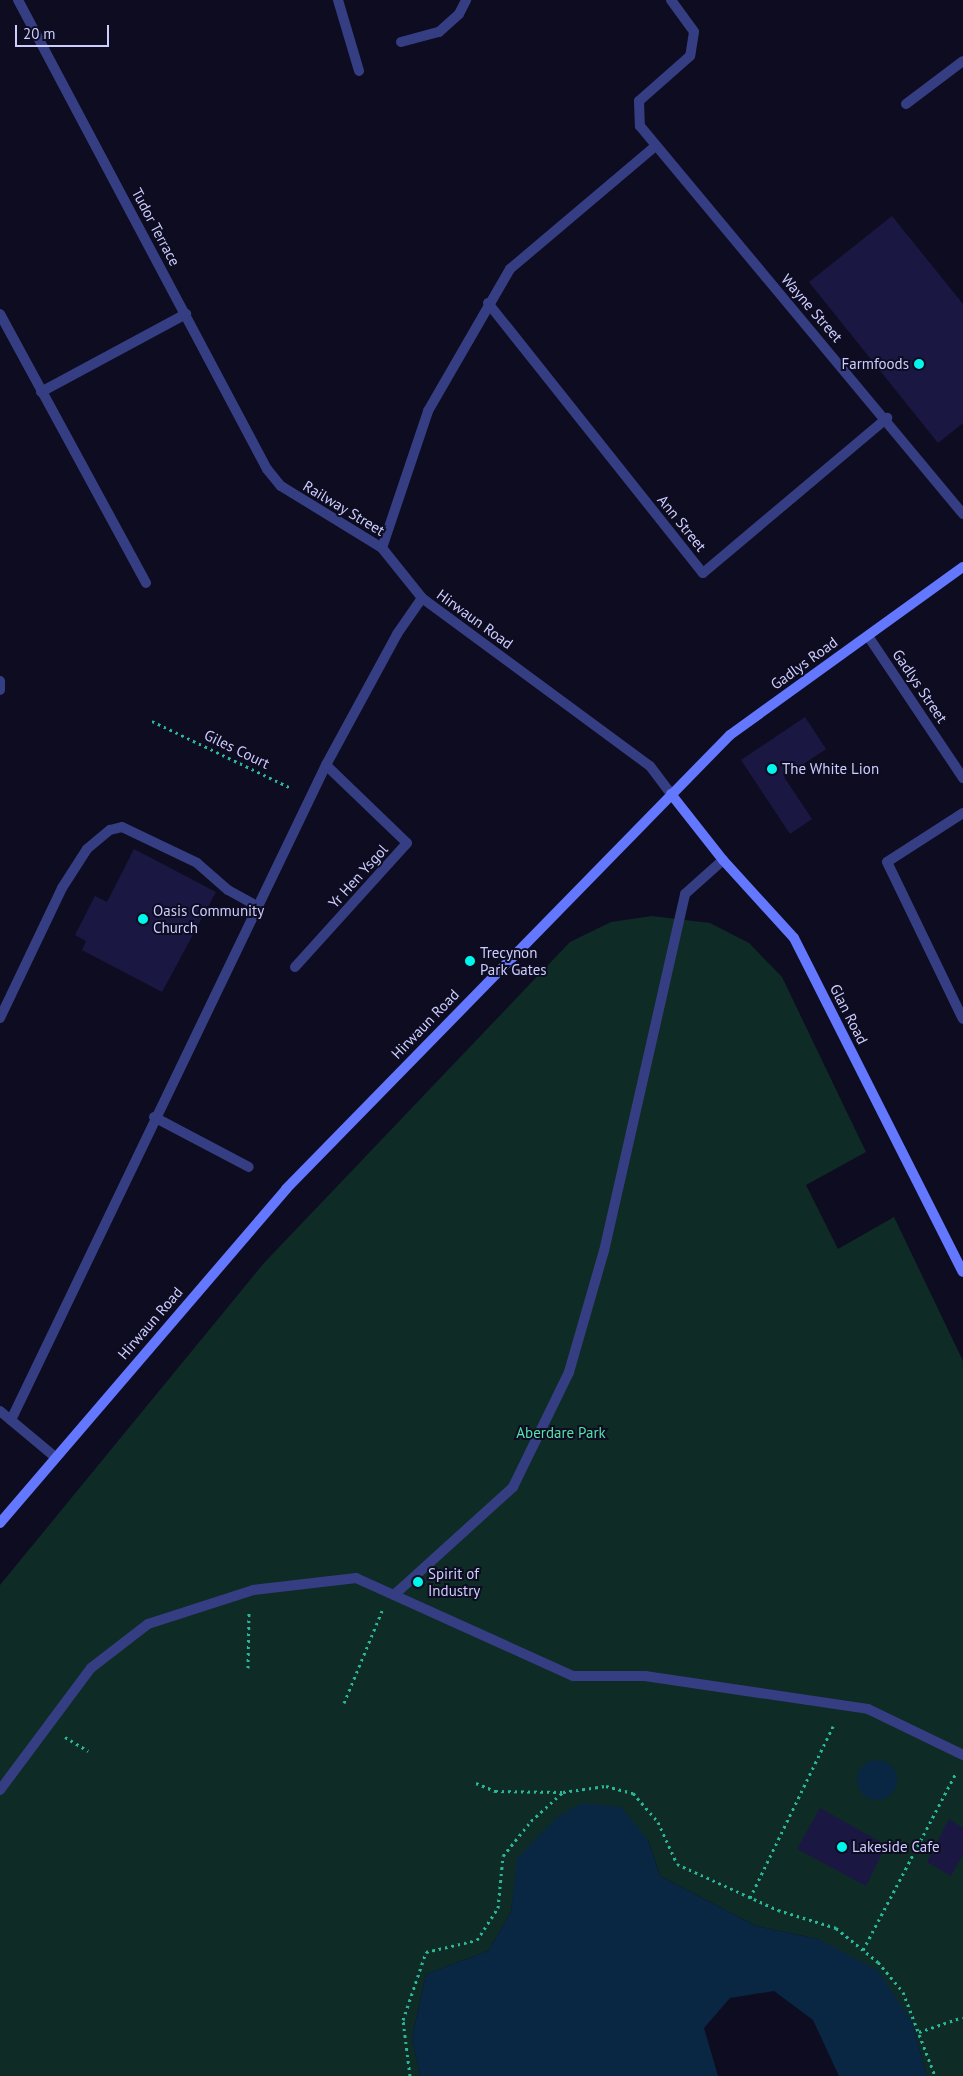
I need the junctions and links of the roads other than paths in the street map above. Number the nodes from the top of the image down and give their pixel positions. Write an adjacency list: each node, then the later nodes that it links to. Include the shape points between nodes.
1 (18, 0): 12 (street, Tudor Terrace)
2 (338, 0): 7 (street)
3 (466, 0): 5 (street, via 459,14 439,32)
4 (671, 0): 9 (street, Wayne Street, via 694,32 690,56 640,101 640,126)
5 (401, 42)
6 (963, 61): 8 (street)
7 (359, 71)
8 (906, 104)
9 (654, 148): 10 (street, via 510,270); 14 (street, Wayne Street)
10 (488, 303): 14 (street, Ann Street, via 703,573); 17 (street, via 428,411)
11 (0, 314): 13 (street)
12 (186, 314): 13 (street); 15 (street, Tudor Terrace)
13 (41, 392): 19 (street)
14 (887, 418): 16 (street, Wayne Street)
15 (267, 469): 17 (street, Railway Street, via 281,486)
16 (963, 514)
17 (382, 548): 20 (street, Railway Street)
18 (963, 567): 21 (main road, Gadlys Road)
19 (146, 583)
20 (422, 598): 24 (street, via 397,634); 26 (street, Hirwaun Road, via 650,766)
21 (868, 636): 25 (street, Gadlys Street); 26 (main road, Gadlys Road, via 730,735)
22 (0, 681): 23 (street)
23 (0, 690)
24 (326, 765): 29 (street); 30 (street, Yr Hen Ysgol, via 407,843)
25 (963, 778)
26 (671, 794): 28 (main road, Glan Road); 38 (main road, Hirwaun Road, via 286,1189)
27 (963, 813): 32 (street, via 887,862)
28 (723, 860): 35 (main road, Glan Road, via 794,938); 40 (street, via 685,894 604,1251 569,1372 514,1487)
29 (257, 906): 31 (street, via 228,890 197,863 122,827 110,830 87,849 62,888); 33 (street)
30 (295, 967)
31 (0, 1018)
32 (963, 1019)
33 (154, 1117): 34 (street); 37 (street)
34 (249, 1167)
35 (963, 1272)
36 (0, 1411): 37 (street)
37 (10, 1420): 38 (street)
38 (54, 1456): 39 (main road, Hirwaun Road)
39 (0, 1523)
40 (392, 1594): 41 (street, via 573,1676 645,1676 868,1709); 42 (street, via 356,1578 249,1591 148,1624 91,1668)
41 (963, 1755)
42 (0, 1790)

